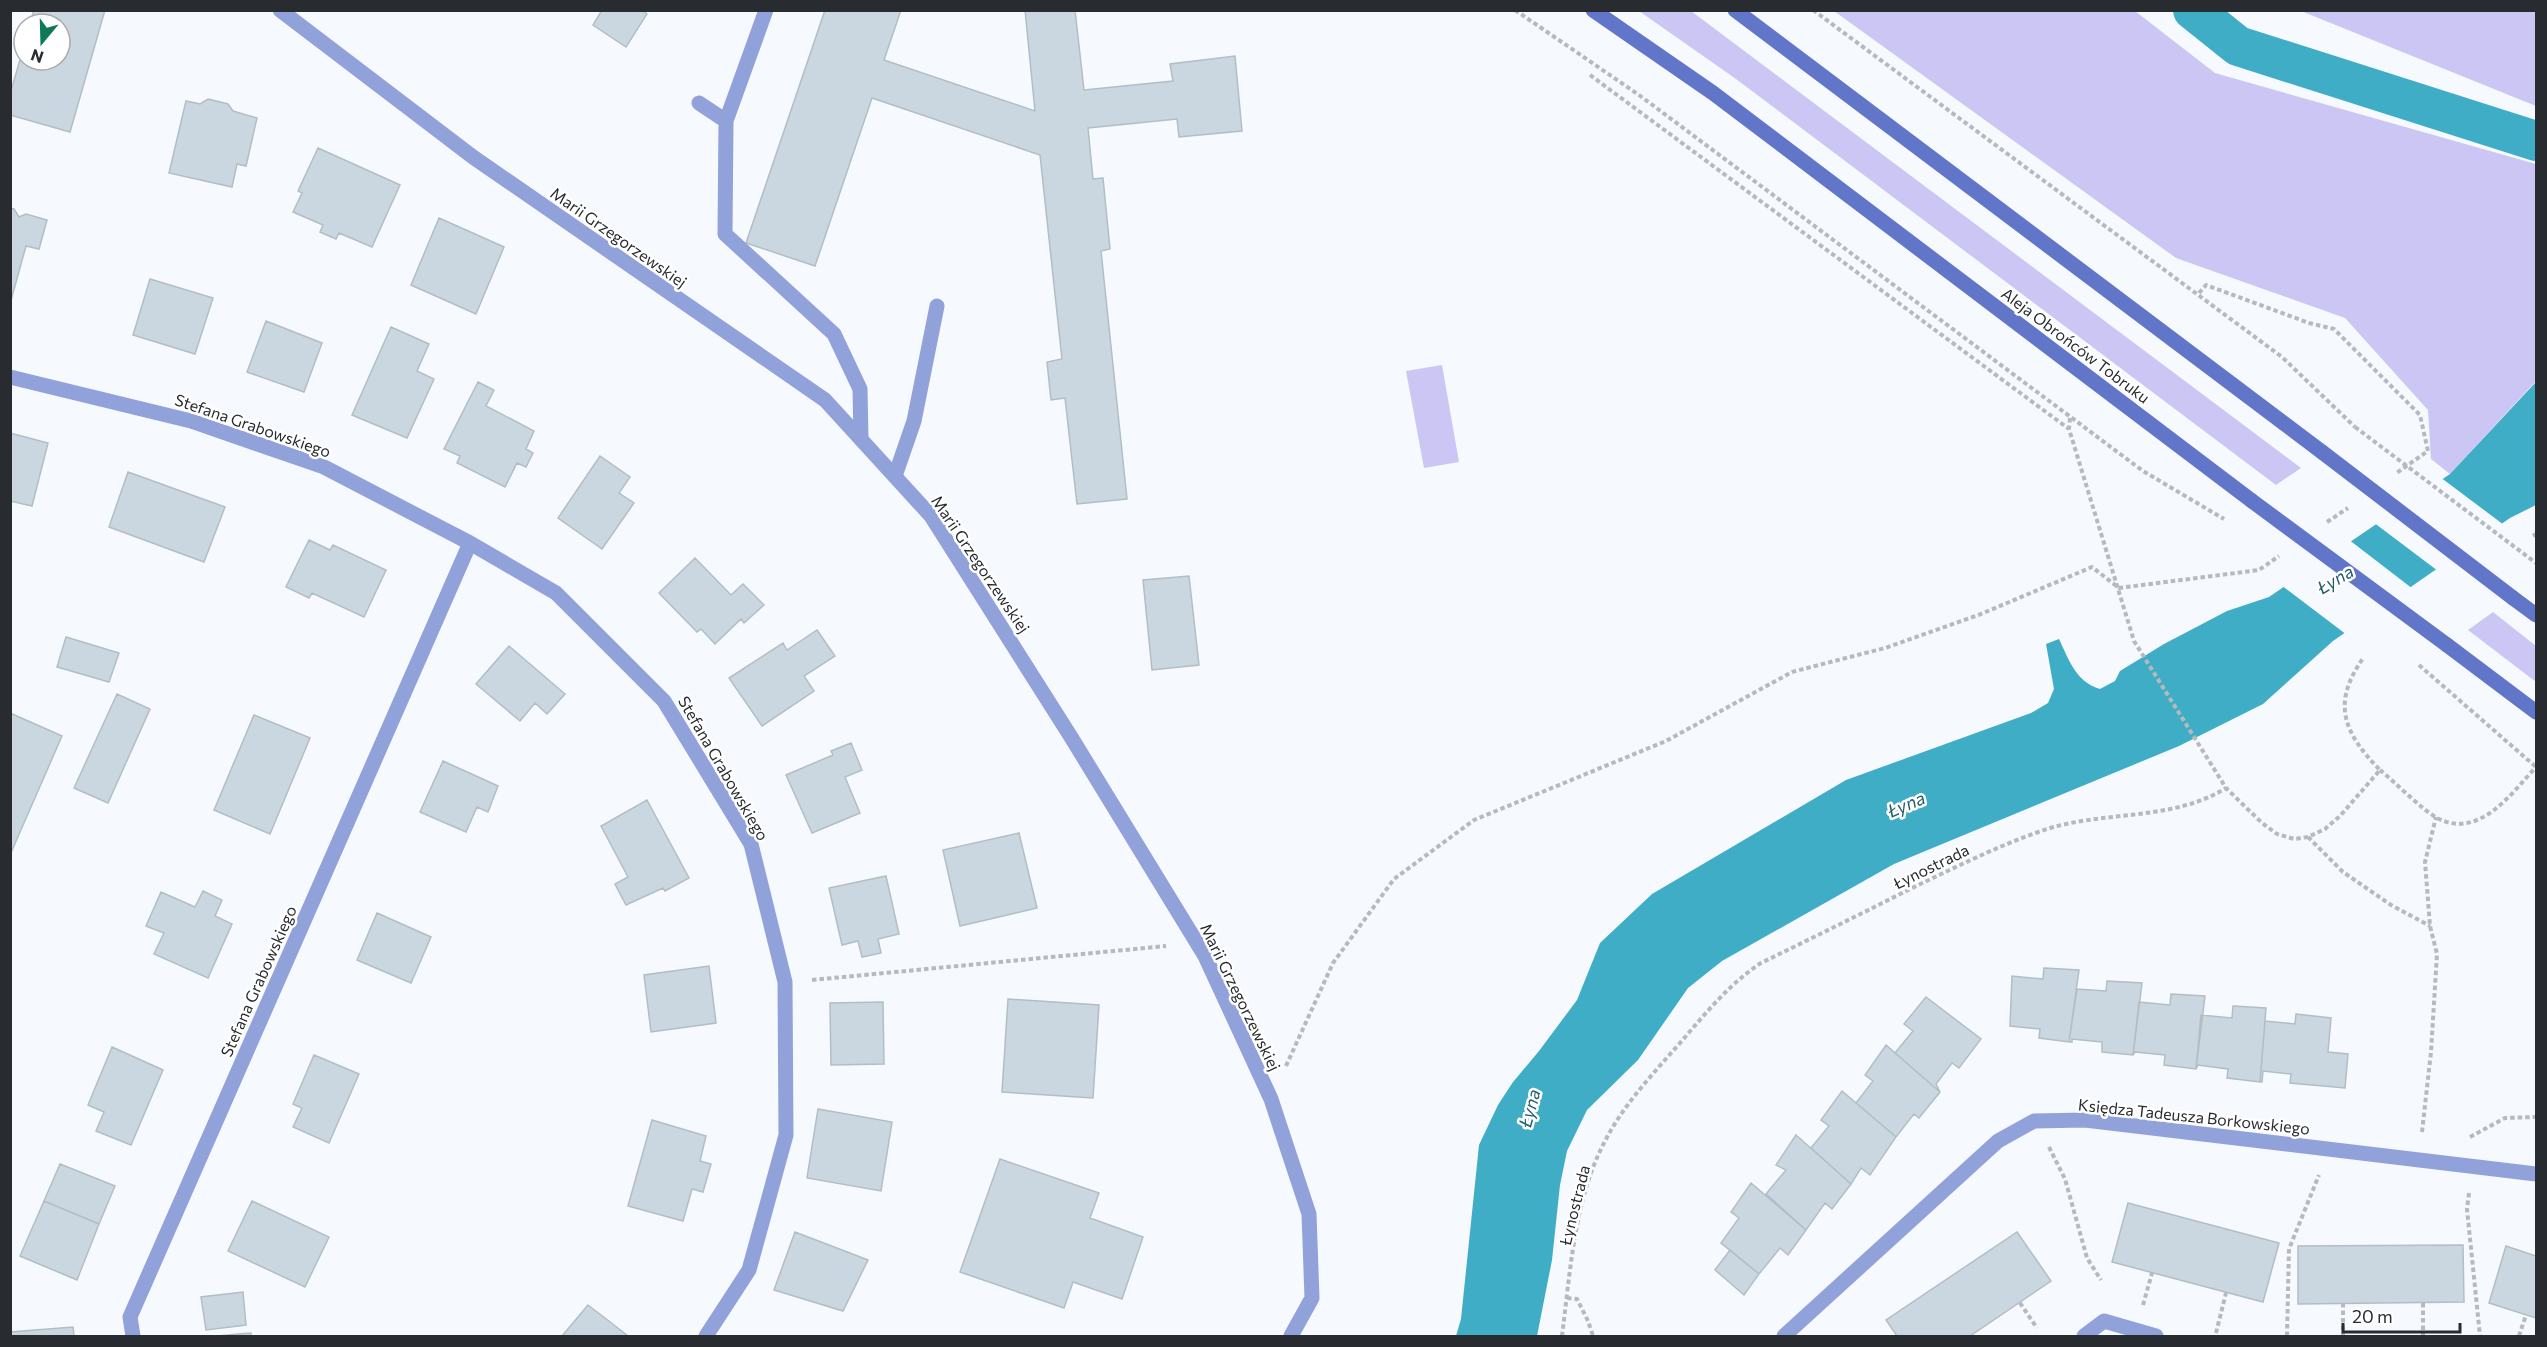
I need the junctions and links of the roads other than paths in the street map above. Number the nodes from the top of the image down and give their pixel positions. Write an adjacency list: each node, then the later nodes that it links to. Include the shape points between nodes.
1 (280, 10): 9 (street, Marii Grzegorzewskiej, via 473,157 825,400)
2 (766, 10): 6 (street)
3 (1593, 10): 13 (main road, Aleja Obrońców Tobruku, bridge, via 1713,93)
4 (1735, 10): 12 (main road, bridge)
5 (699, 103): 6 (street)
6 (726, 121): 9 (street, via 725,234 834,334 860,389)
7 (937, 306): 10 (street, via 914,421)
8 (10, 377): 11 (street, Stefana Grabowskiego, via 191,421 324,467)
9 (861, 439): 10 (street, Marii Grzegorzewskiej)
10 (895, 476): 17 (street, Marii Grzegorzewskiej, via 931,516 1197,943 1271,1099 1309,1214 1312,1298)
11 (470, 543): 15 (street, Stefana Grabowskiego, via 130,1317); 16 (street, Stefana Grabowskiego, via 556,593 664,701 751,844 785,982 786,1135 749,1270)
12 (2536, 615)
13 (2536, 711)
14 (2536, 1174): 18 (street, Księdza Tadeusza Borkowskiego, via 2085,1120 2034,1121 1998,1141)
15 (133, 1336)
16 (706, 1336)
17 (1291, 1336)
18 (1784, 1336)
19 (2084, 1336): 20 (street, via 2104,1321)
20 (2156, 1336)

